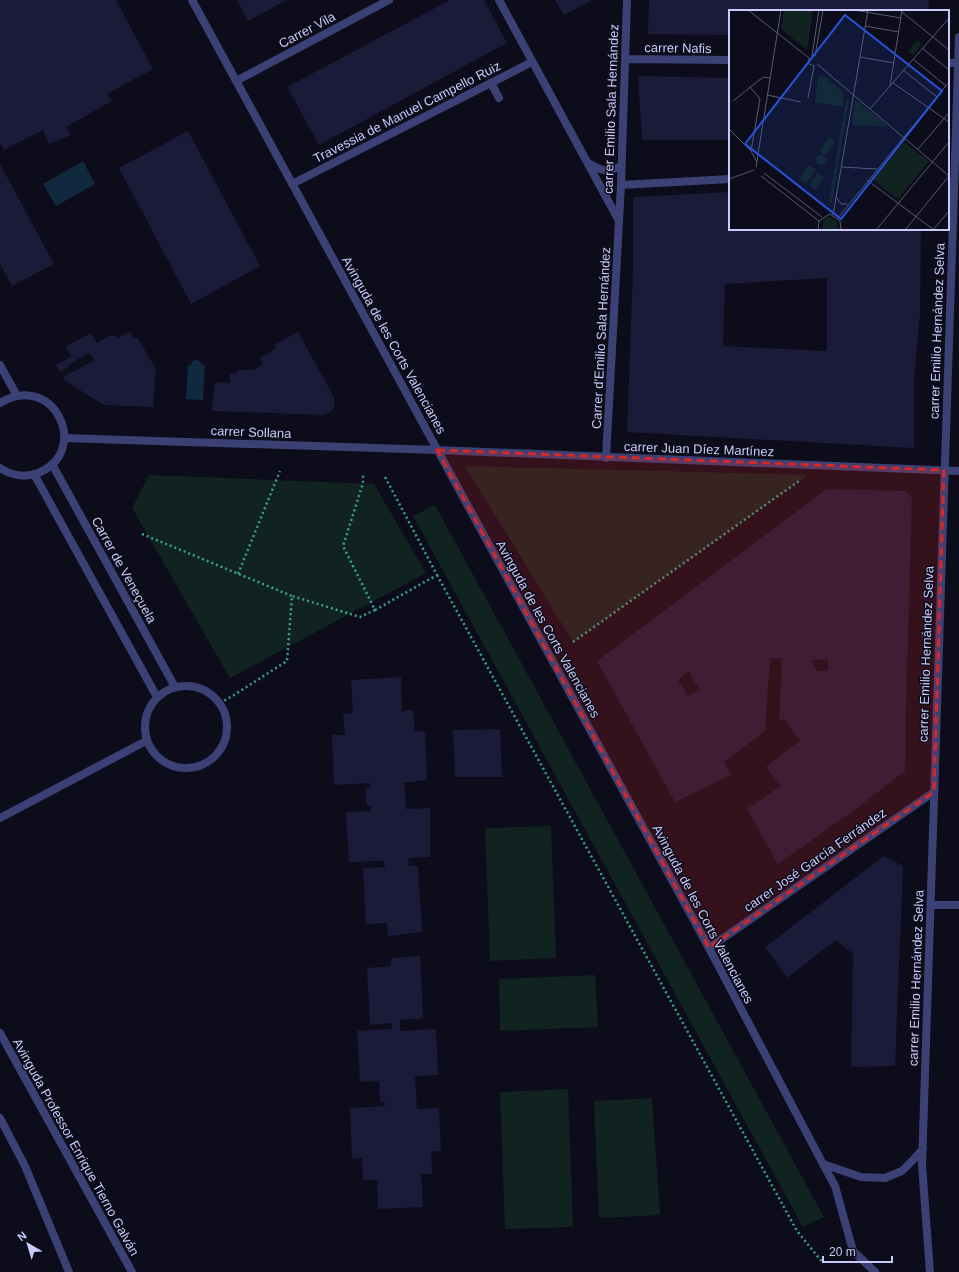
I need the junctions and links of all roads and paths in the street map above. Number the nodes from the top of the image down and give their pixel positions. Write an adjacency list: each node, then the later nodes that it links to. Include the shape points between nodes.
1 (192, 0): 10 (street, Avinguda de les Corts Valencianes)
2 (389, 0): 10 (street, Carrer Vila)
3 (499, 0): 8 (street)
4 (627, 0): 6 (street, carrer Emilio Sala Hernández)
5 (959, 37): 9 (street, carrer Emilio Hernández Selva)
6 (625, 59): 7 (street, carrer Nafis); 14 (street, carrer Emilio Sala Hernández)
7 (729, 60)
8 (532, 62): 11 (street, Travessia de Manuel Campello Ruiz); 13 (street)
9 (958, 63): 15 (street, carrer Emilio Hernández Selva)
10 (236, 81): 17 (street, Avinguda de les Corts Valencianes)
11 (491, 83): 12 (street); 17 (street, Travessia de Manuel Campello Ruiz)
12 (499, 98)
13 (587, 163): 14 (street, via 601,171); 19 (street)
14 (621, 166): 18 (street, carrer Emilio Sala Hernández)
15 (954, 167): 29 (street, carrer Emilio Hernández Selva)
16 (729, 179): 18 (street)
17 (292, 184): 24 (street, Avinguda de les Corts Valencianes)
18 (621, 185): 19 (street, carrer Emilio Sala Hernández)
19 (619, 219): 25 (street, Carrer d'Emilio Sala Hernández)
20 (0, 365): 21 (street)
21 (17, 396): 22 (street); 23 (street, via 36,397 53,407 64,427)
22 (0, 403)
23 (64, 438): 24 (street, carrer Sollana); 26 (street, via 58,457)
24 (437, 450): 25 (street, carrer Juan Díez Martínez); 49 (street, Avinguda de les Corts Valencianes)
25 (606, 458): 27 (street, carrer Juan Díez Martínez)
26 (52, 464): 33 (street); 41 (street, Carrer de Veneçuela)
27 (821, 466): 29 (street, carrer Juan Díez Martínez); 40 (path)
28 (0, 468): 33 (street, via 15,475)
29 (944, 470): 31 (street, carrer Juan Díez Martínez); 45 (street, carrer Emilio Hernández Selva)
30 (280, 471): 36 (path)
31 (959, 471)
32 (364, 473): 39 (path, via 343,546)
33 (34, 474): 42 (street)
34 (384, 475): 37 (path)
35 (142, 534): 36 (path)
36 (238, 574): 38 (path)
37 (437, 575): 39 (path); 54 (path, via 797,1231)
38 (292, 596): 39 (path, via 360,617); 43 (path, via 287,661)
39 (375, 610)
40 (573, 642)
41 (176, 687): 42 (street); 43 (street, via 205,690)
42 (157, 697): 44 (street, via 146,713)
43 (220, 703): 44 (street, via 227,727 225,740 210,761 199,767 174,767 152,753)
44 (146, 741): 46 (street)
45 (934, 792): 47 (street, carrer Emilio Hernández Selva); 49 (street, carrer José García Ferrández)
46 (0, 818)
47 (931, 905): 48 (street); 52 (street, carrer Emilio Hernández Selva)
48 (959, 905)
49 (709, 948): 53 (street, Avinguda de les Corts Valencianes)
50 (0, 1033): 56 (street, Avinguda Professor Enrique Tierno Galván)
51 (0, 1118): 55 (street, via 25,1166)
52 (923, 1149): 53 (street, via 902,1171 885,1178 861,1177); 58 (street, carrer Emilio Hernández Selva)
53 (823, 1164): 57 (street, Avinguda de les Corts Valencianes, via 835,1186 853,1251)
54 (823, 1262)
55 (70, 1272)
56 (132, 1272)
57 (875, 1272)
58 (930, 1272)

